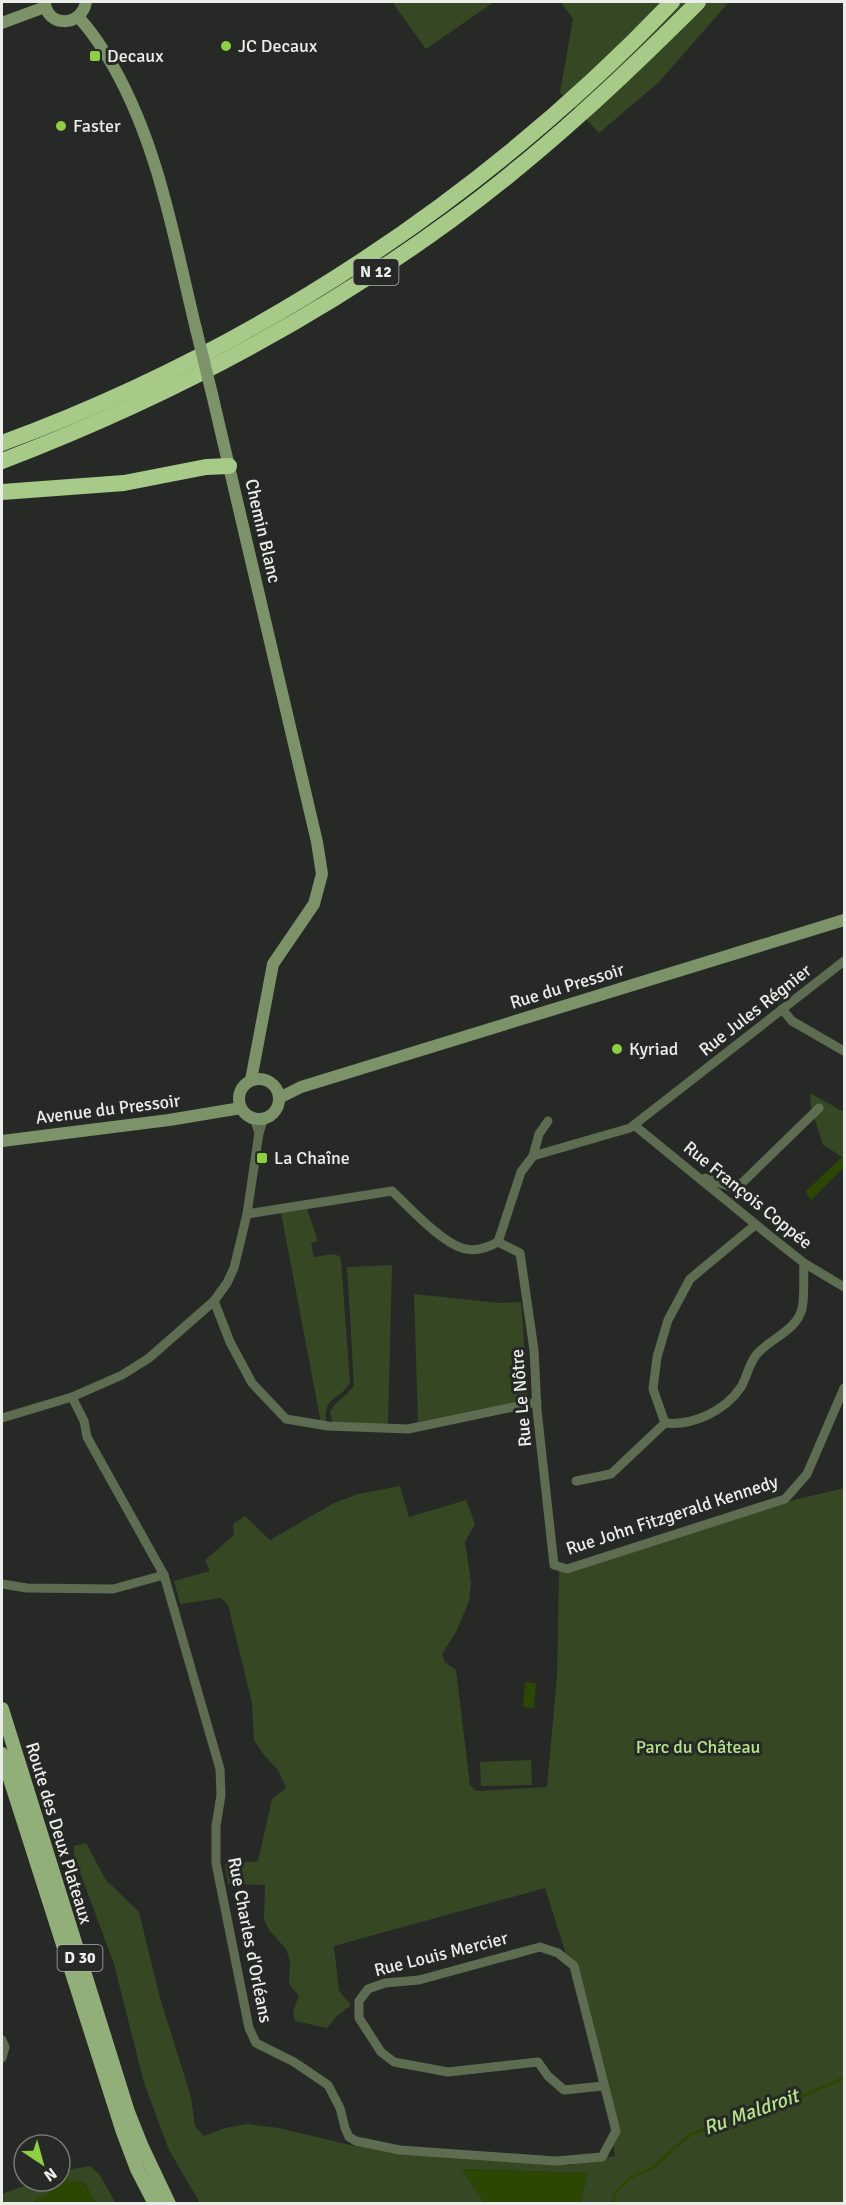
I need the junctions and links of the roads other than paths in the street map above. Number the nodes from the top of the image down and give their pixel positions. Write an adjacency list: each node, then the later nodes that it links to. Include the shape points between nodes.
1 (86, 2): 5 (street)
2 (672, 2): 7 (highway, N 12, via 513,151 382,248 194,360 64,420)
3 (698, 2): 8 (highway, N 12, via 584,112 522,165 392,262 201,375 73,434)
4 (45, 4): 5 (street, via 58,20); 6 (street)
5 (78, 17): 9 (street, Chemin Blanc, bridge, via 128,93 150,144)
6 (2, 23)
7 (2, 443)
8 (2, 461)
9 (229, 466): 10 (highway, via 206,466 124,483); 15 (street, Chemin Blanc, via 322,874 314,904 273,964 255,1060)
10 (2, 492)
11 (844, 920): 17 (street, Rue du Pressoir)
12 (844, 961): 13 (street, Rue Jules Régnier)
13 (782, 1009): 14 (street, via 792,1021); 23 (street, Rue Jules Régnier)
14 (844, 1051)
15 (257, 1079): 16 (street); 19 (street, via 245,1084)
16 (274, 1085): 17 (street, Rue du Pressoir); 18 (street)
17 (302, 1087): 18 (street, Rue du Pressoir)
18 (279, 1098): 21 (street, via 275,1111)
19 (240, 1102): 21 (street); 24 (street, Avenue du Pressoir, via 219,1112)
20 (819, 1108): 26 (street, via 741,1184 730,1187)
21 (259, 1118): 27 (street)
22 (548, 1121): 25 (street, via 539,1134)
23 (634, 1125): 25 (street, Rue Jules Régnier); 26 (street, Rue François Coppée)
24 (2, 1141)
25 (533, 1156): 29 (street, via 521,1172)
26 (696, 1174): 28 (street, Rue François Coppée)
27 (247, 1214): 29 (street, via 392,1191 445,1239 462,1248 477,1249); 32 (street, via 234,1268)
28 (755, 1225): 30 (street, Rue François Coppée); 37 (street, via 690,1279 668,1320 653,1389)
29 (498, 1242): 35 (street, Rue Le Nôtre, via 520,1253)
30 (804, 1263): 31 (street, Rue François Coppée); 37 (street, via 802,1308 796,1322 758,1353 731,1399 705,1415 679,1424)
31 (844, 1287)
32 (214, 1301): 34 (street, via 122,1376); 35 (street, via 252,1383 286,1419 328,1426 408,1429)
33 (844, 1388): 39 (street, Rue John Fitzgerald Kennedy, via 807,1474 785,1499 567,1569)
34 (72, 1397): 36 (street); 40 (street, Rue Charles d'Orléans, via 87,1437)
35 (537, 1402): 39 (street, Rue Le Nôtre)
36 (2, 1418)
37 (665, 1423): 38 (street, via 611,1474)
38 (576, 1481)
39 (554, 1564)
40 (164, 1575): 41 (street, via 113,1589); 47 (street, Rue Charles d'Orléans, via 220,1769 216,1863 249,2028 256,2043 328,2085 349,2137 400,2150 556,2161 602,2157 616,2131)
41 (2, 1584)
42 (2, 1709): 49 (main road, Route des Deux Plateaux / D 30, via 128,2112)
43 (2, 1754): 48 (main road, Route des Deux Plateaux / D 30, via 123,2132)
44 (553, 1951): 47 (street, Rue Charles d'Orléans, via 574,1966); 47 (street, Rue Louis Mercier, via 540,1947 419,1980 376,1986 368,1989 359,2001 359,2018 381,2052 394,2062 448,2072 538,2062 564,2090)
45 (2, 2040): 46 (street)
46 (2, 2058)
47 (603, 2086)
48 (155, 2204)
49 (169, 2204)

